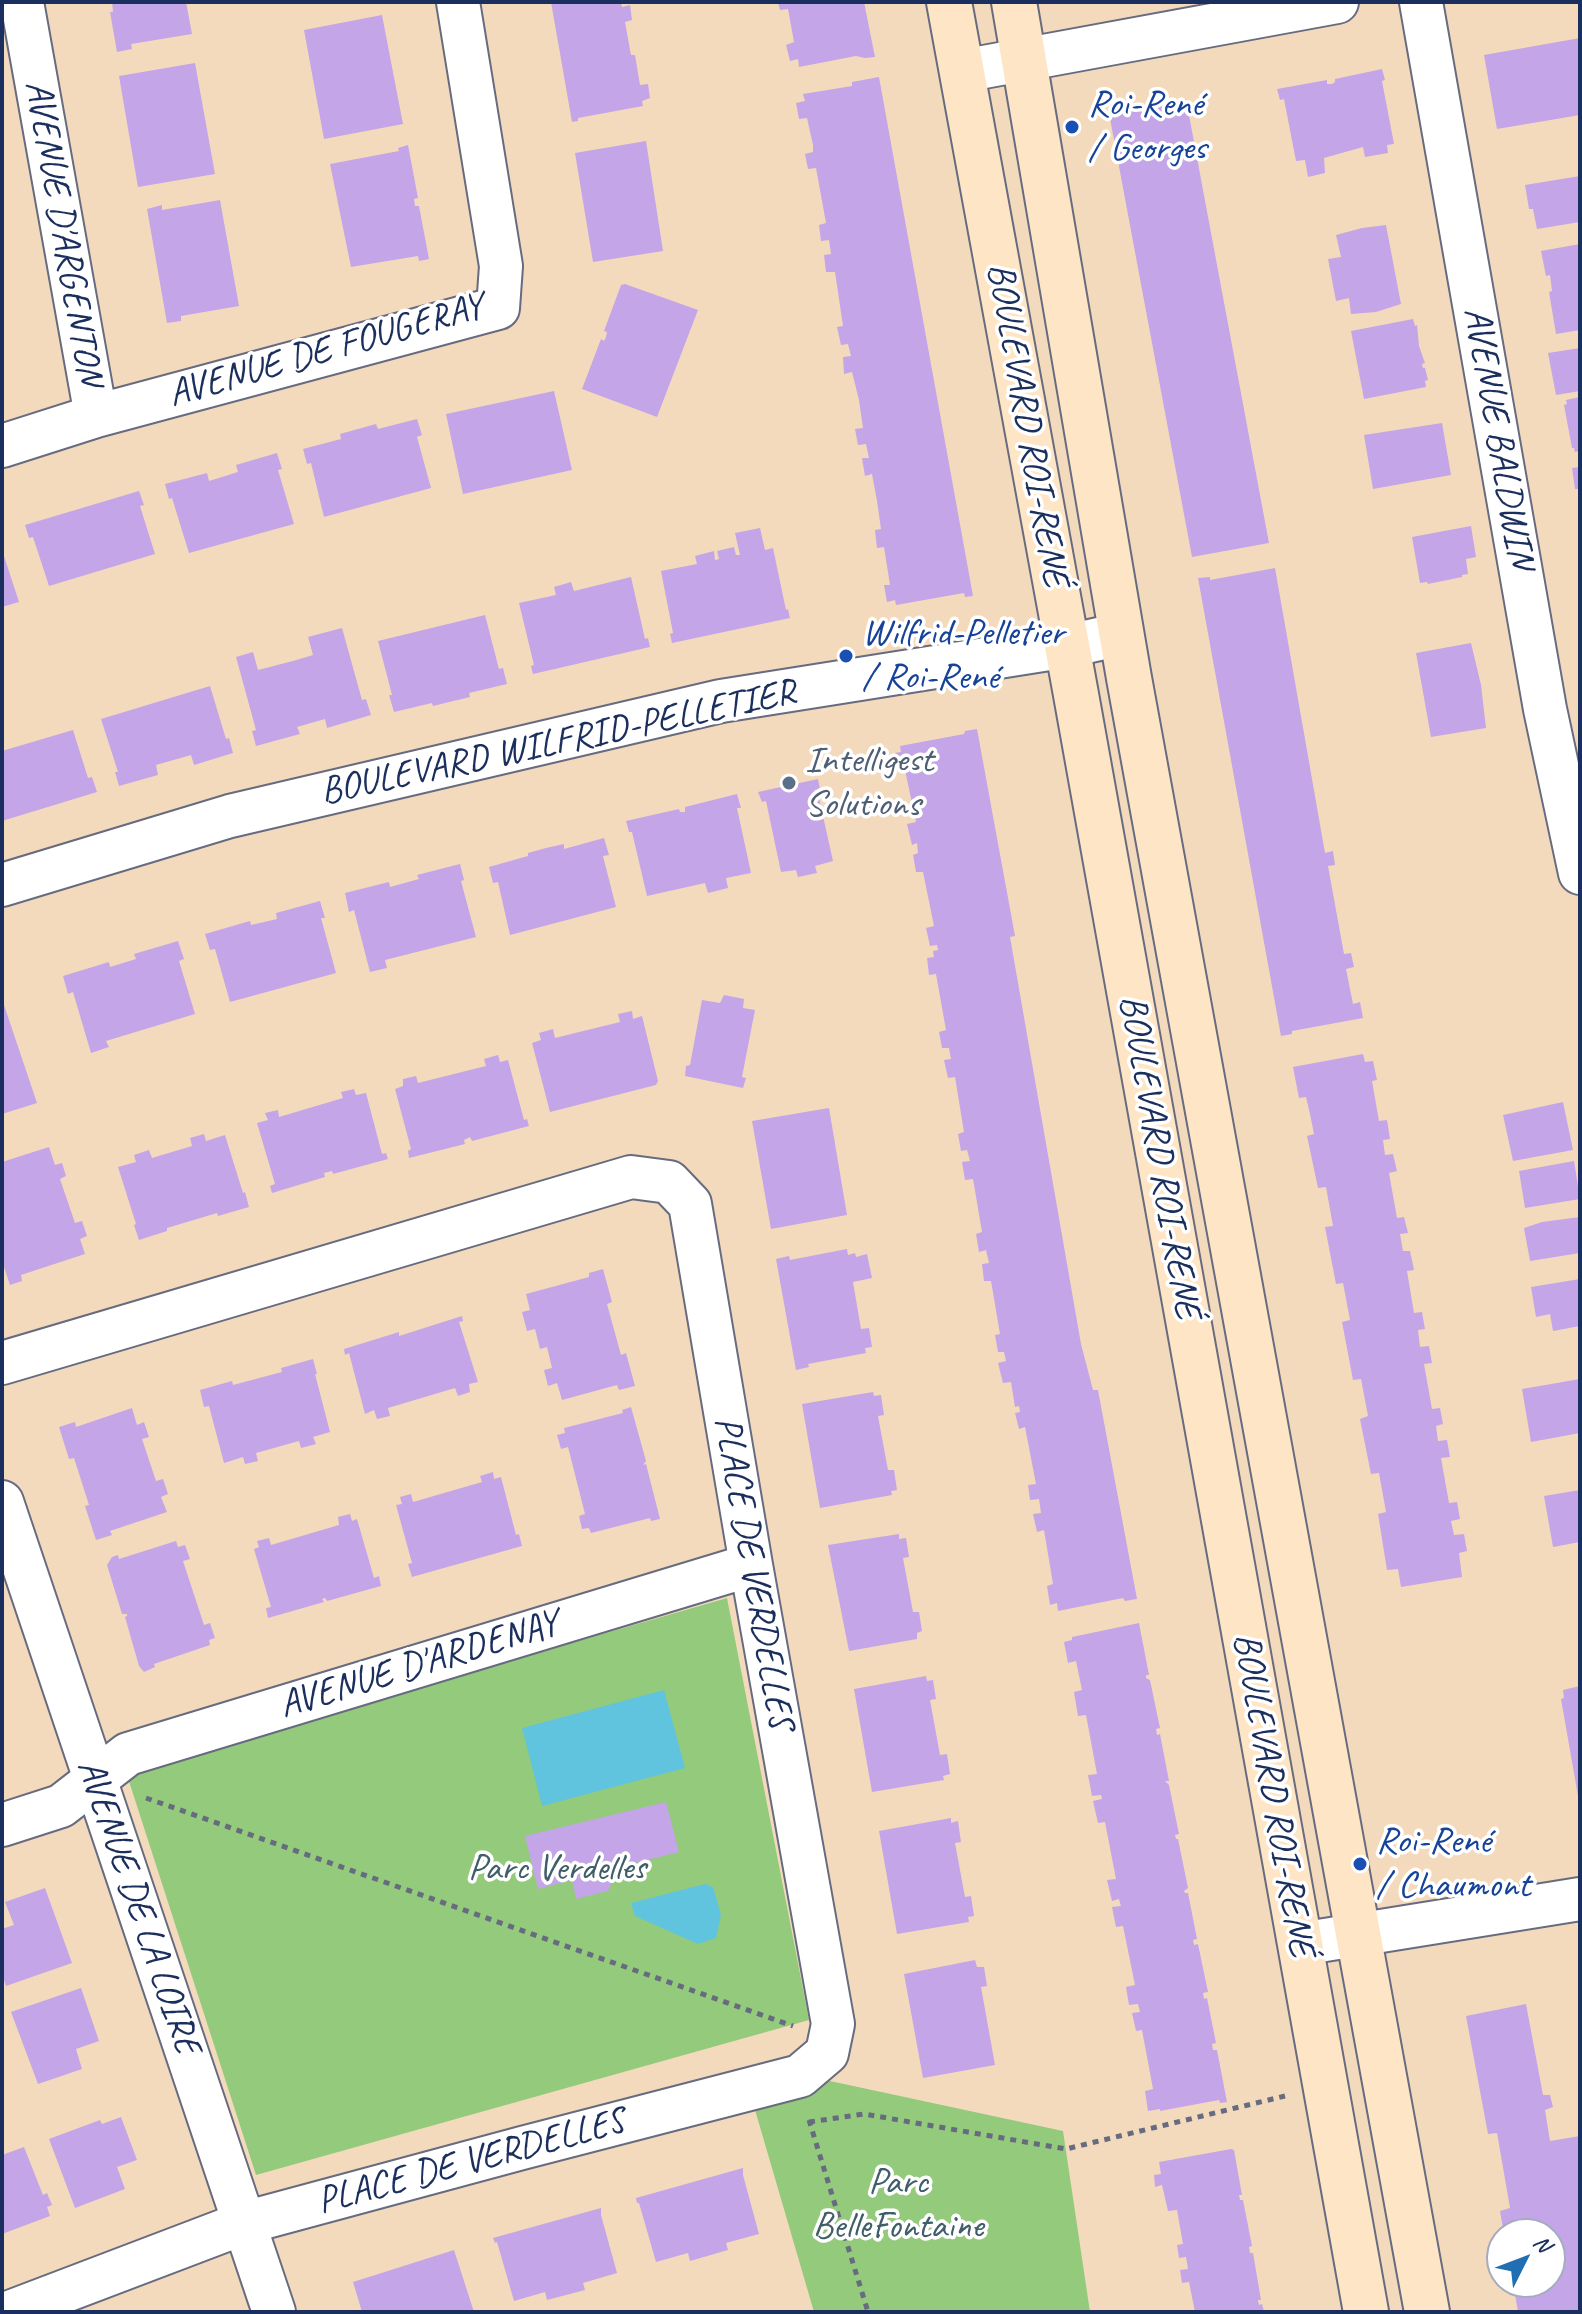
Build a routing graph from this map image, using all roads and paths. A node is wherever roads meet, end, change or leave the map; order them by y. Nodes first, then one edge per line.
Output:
1 (22, 2) edge
2 (458, 2) edge
3 (949, 2) edge
4 (1014, 2) edge
5 (1337, 2) edge
6 (1421, 2) edge
7 (1024, 59) junction
8 (962, 71) junction
9 (96, 416) junction
10 (2, 446) edge
11 (1121, 634) junction
12 (1068, 646) junction
13 (1580, 873) edge
14 (2, 885) edge
15 (2, 1363) edge
16 (2, 1502) edge
17 (751, 1565) junction
18 (96, 1781) junction
19 (2, 1825) edge
20 (1580, 1899) edge
21 (1358, 1935) junction
22 (1300, 1944) junction
23 (830, 2039) junction
24 (800, 2076) junction
25 (1325, 2087) junction
26 (809, 2122) junction
27 (244, 2223) junction
28 (10, 2312) edge
29 (274, 2312) edge
30 (868, 2312) edge
31 (1366, 2312) edge
32 (1427, 2312) edge

1 - 9 street, AVENUE D'ARGENTON
2 - 9 street, AVENUE DE FOUGERAY
3 - 8 street, BOULEVARD ROI-RENÉ
4 - 7 street, BOULEVARD ROI-RENÉ
5 - 7 street
6 - 13 street, AVENUE BALDWIN
7 - 8 street
7 - 11 street, BOULEVARD ROI-RENÉ
8 - 12 street, BOULEVARD ROI-RENÉ
9 - 10 street, AVENUE DE FOUGERAY
11 - 12 street, BOULEVARD WILFRID-PELLETIER
11 - 21 street, BOULEVARD ROI-RENÉ
12 - 14 street, BOULEVARD WILFRID-PELLETIER
12 - 22 street, BOULEVARD ROI-RENÉ
15 - 17 street, PLACE DE VERDELLES
16 - 18 street, AVENUE DE LA LOIRE
17 - 18 street, AVENUE D'ARDENAY
17 - 23 street, PLACE DE VERDELLES
18 - 19 street, AVENUE D'ARDENAY
18 - 23 path
18 - 27 street, AVENUE DE LA LOIRE
20 - 21 street
21 - 22 street
21 - 32 street, BOULEVARD ROI-RENÉ
22 - 25 street, BOULEVARD ROI-RENÉ
23 - 24 street, PLACE DE VERDELLES
24 - 26 path
24 - 27 street, PLACE DE VERDELLES
25 - 26 path
25 - 31 street, BOULEVARD ROI-RENÉ
26 - 30 path
27 - 28 street, PLACE DE VERDELLES
27 - 29 street, AVENUE DE LA LOIRE

